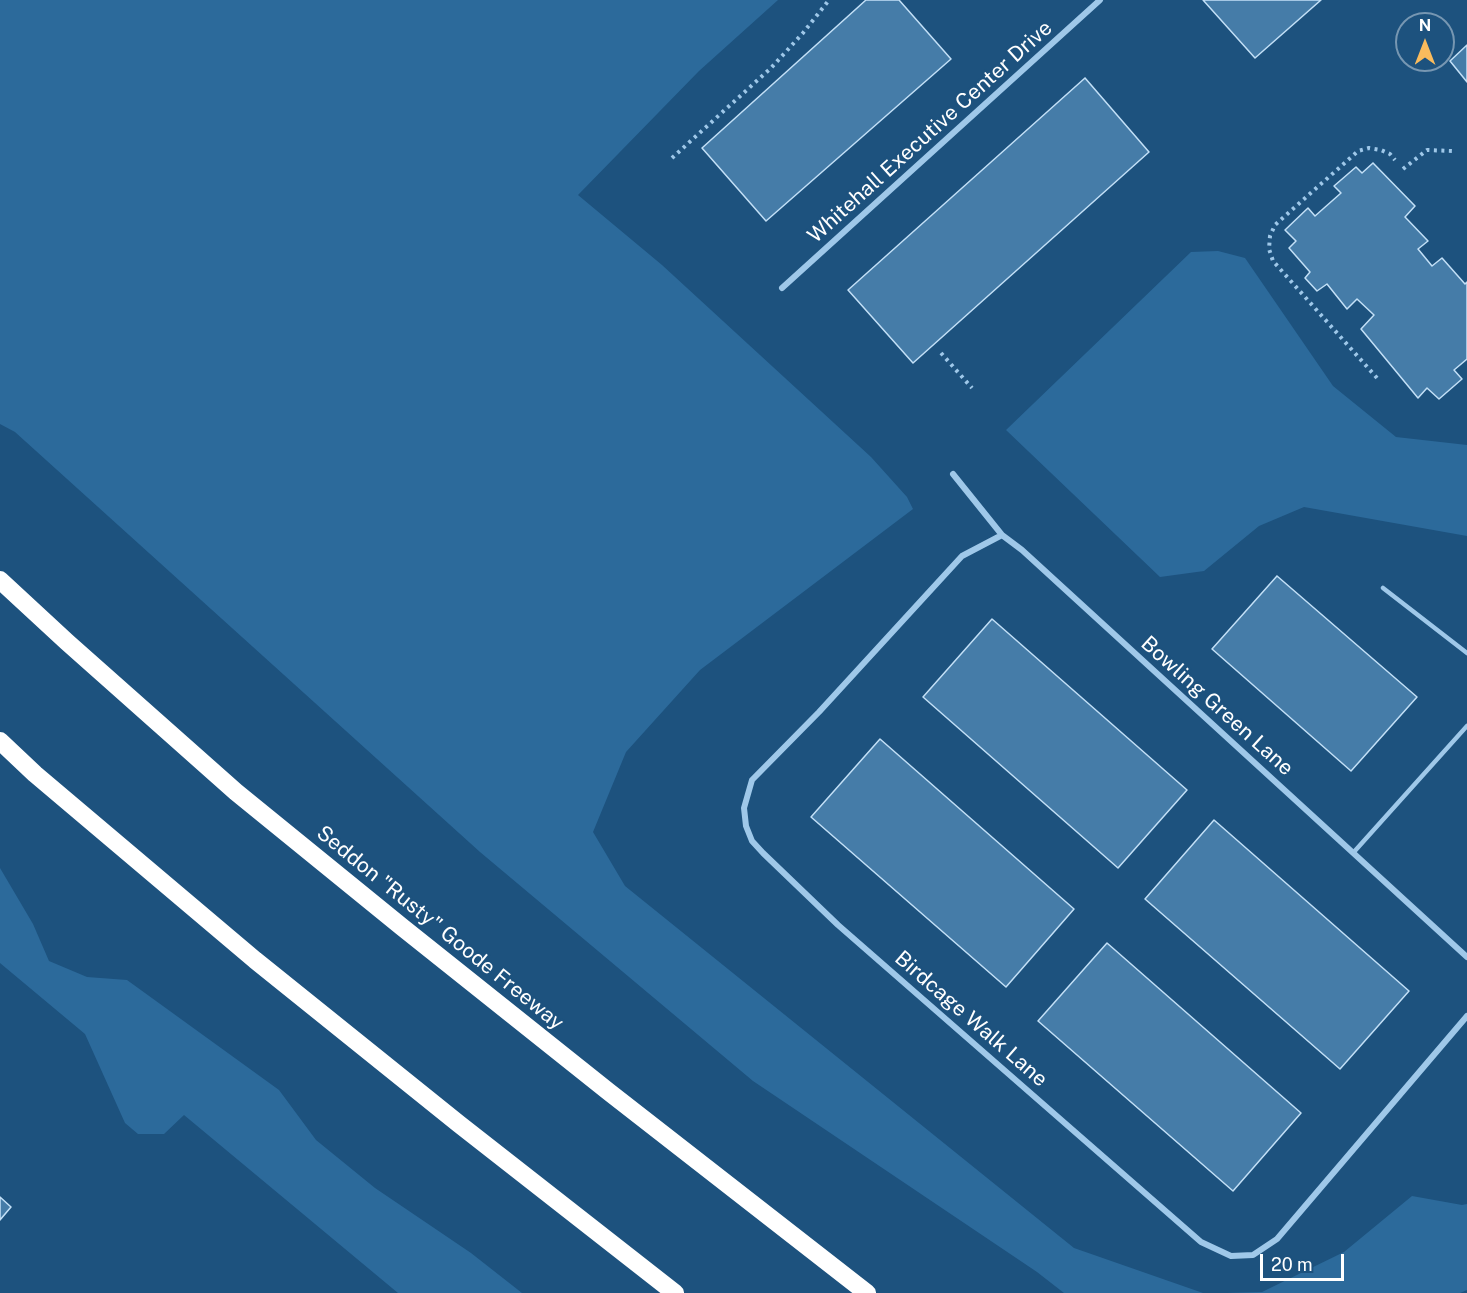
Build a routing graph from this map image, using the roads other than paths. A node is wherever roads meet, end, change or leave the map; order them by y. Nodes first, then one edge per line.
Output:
1 (1101, 0) edge
2 (782, 288) dead end
3 (953, 474) dead end
4 (1002, 535) junction
5 (0, 580) edge
6 (1383, 588) dead end
7 (1467, 653) edge
8 (1467, 726) edge
9 (0, 741) edge
10 (1353, 853) junction
11 (1467, 957) edge
12 (1467, 1016) edge
13 (675, 1293) edge
14 (867, 1293) edge

1 - 2 street, Whitehall Executive Center Drive
3 - 4 street, Bowling Green Lane
4 - 10 street, Bowling Green Lane
4 - 12 street, Birdcage Walk Lane
5 - 14 highway, Seddon "Rusty" Goode Freeway
6 - 7 lane
8 - 10 lane
9 - 13 highway
10 - 11 street, Bowling Green Lane

